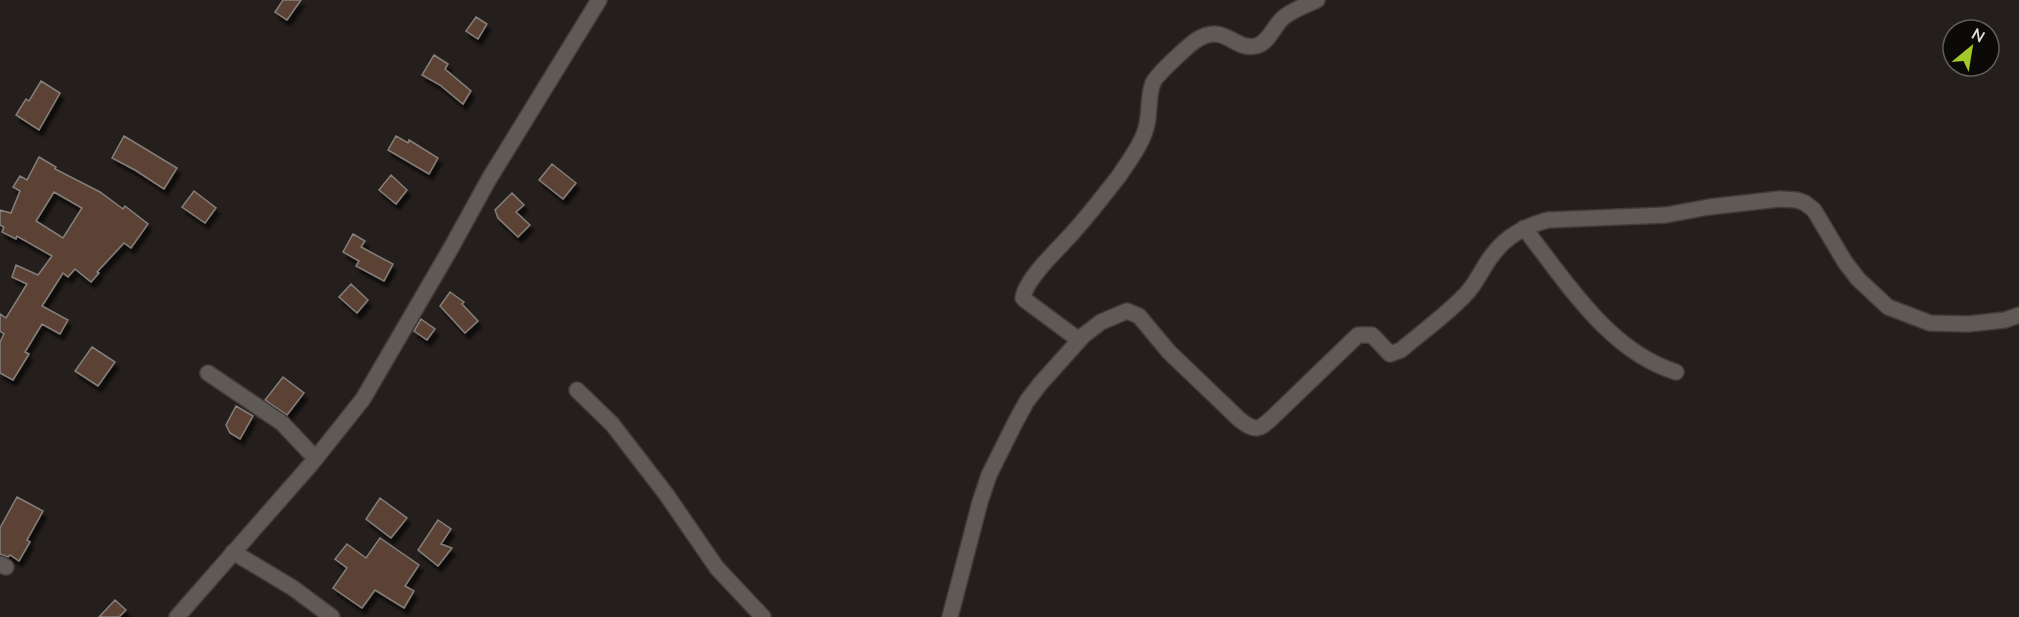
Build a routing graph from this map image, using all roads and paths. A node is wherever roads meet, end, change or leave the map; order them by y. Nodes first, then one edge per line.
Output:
1 (599, 0) edge
2 (1317, 0) edge
3 (1524, 228) junction
4 (2019, 315) edge
5 (1079, 340) junction
6 (1676, 372) dead end
7 (208, 373) dead end
8 (577, 390) dead end
9 (315, 458) junction
10 (233, 552) junction
11 (177, 617) edge
12 (332, 617) edge
13 (763, 617) edge
14 (950, 617) edge

1 - 9 street
2 - 5 street
3 - 4 street
3 - 5 street
3 - 6 street
5 - 14 street
7 - 9 street
8 - 13 street
9 - 10 street
10 - 11 street
10 - 12 street

